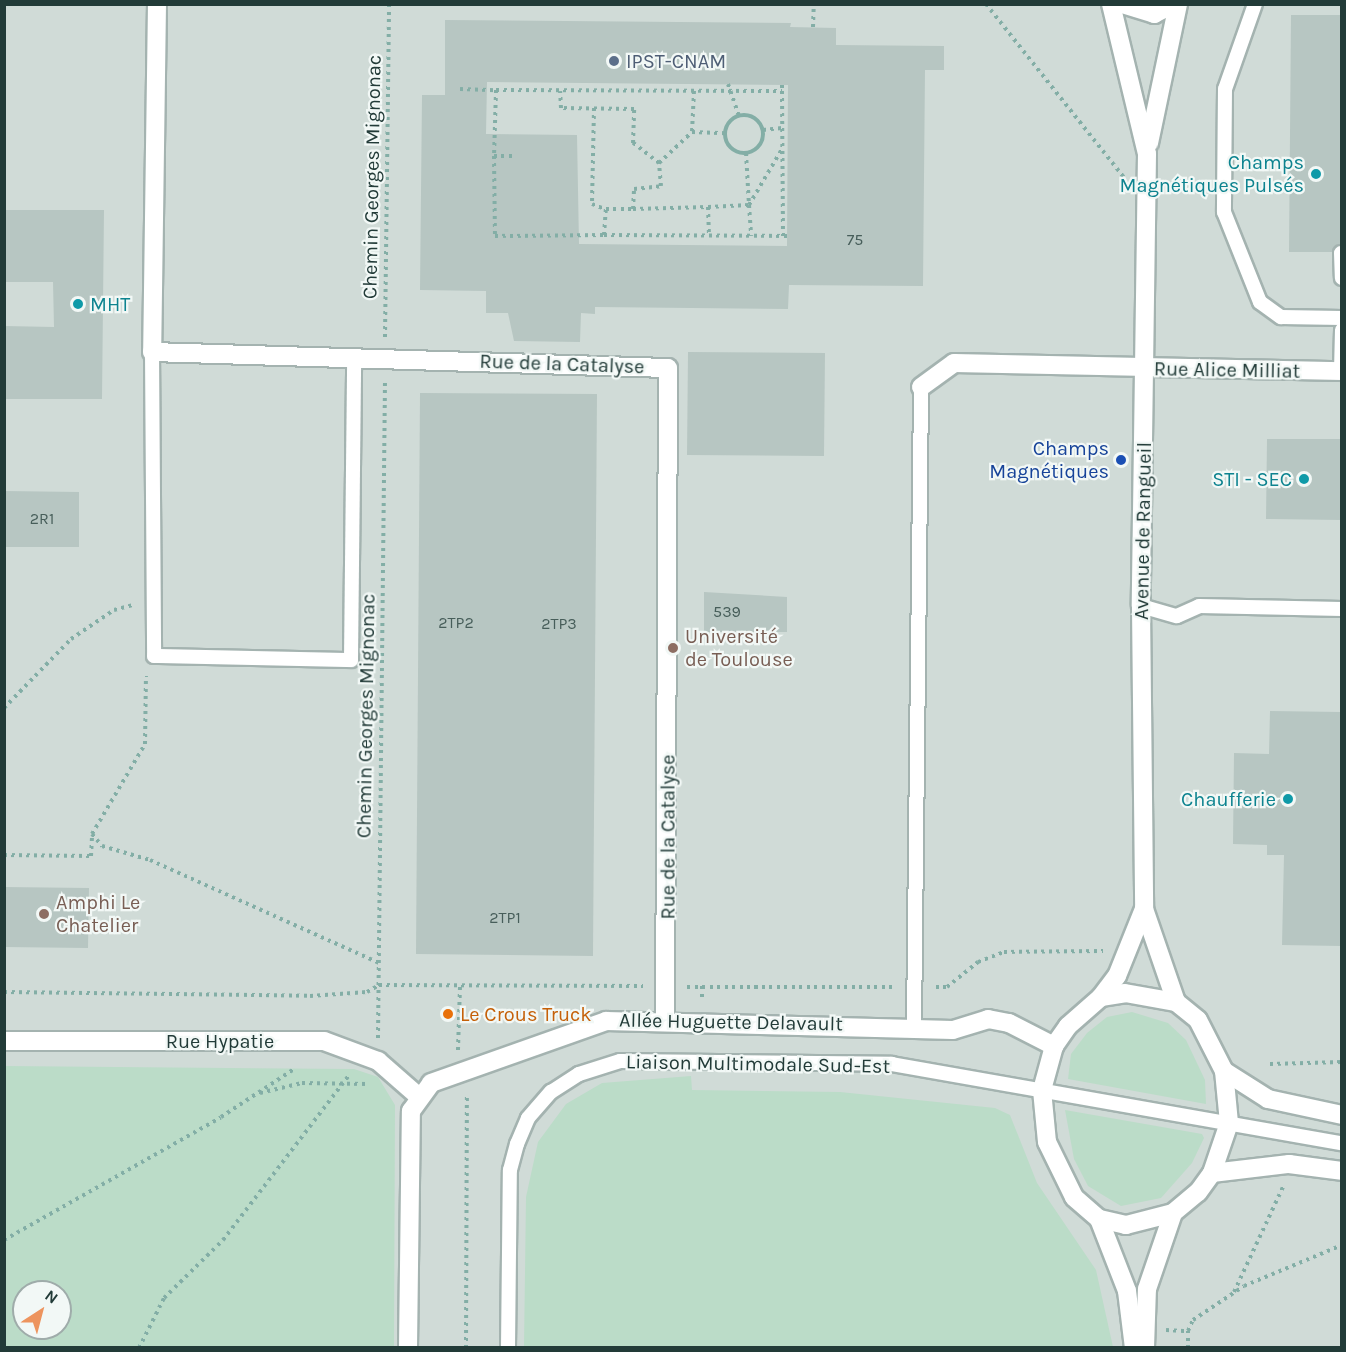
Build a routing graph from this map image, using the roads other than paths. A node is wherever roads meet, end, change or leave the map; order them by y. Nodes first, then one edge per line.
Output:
1 (157, 4) edge
2 (1111, 4) edge
3 (1122, 4) edge
4 (1176, 4) edge
5 (1255, 4) edge
6 (1147, 154) junction
7 (1341, 253) edge
8 (1341, 278) edge
9 (1341, 318) edge
10 (1341, 330) edge
11 (152, 352) junction
12 (354, 357) junction
13 (1145, 369) junction
14 (1341, 371) edge
15 (921, 387) joint
16 (1141, 606) junction
17 (1341, 609) edge
18 (1144, 909) junction
19 (1101, 997) junction
20 (1176, 1002) junction
21 (665, 1018) junction
22 (914, 1026) junction
23 (4, 1041) edge
24 (1054, 1046) junction
25 (1224, 1071) junction
26 (1042, 1090) junction
27 (418, 1096) junction
28 (1341, 1115) edge
29 (1228, 1123) junction
30 (1341, 1143) edge
31 (1341, 1171) edge
32 (1212, 1173) junction
33 (1173, 1213) junction
34 (1099, 1219) junction
35 (408, 1347) edge
36 (508, 1347) edge
37 (1134, 1347) edge
38 (1145, 1347) edge

1 - 11 street
2 - 6 street, Avenue de Rangueil
3 - 4 street, Avenue de Rangueil
4 - 6 street, Avenue de Rangueil
5 - 9 lane
6 - 13 street, Avenue de Rangueil
7 - 8 lane
10 - 14 lane
11 - 12 street, Rue de la Catalyse
11 - 12 lane
12 - 21 street, Rue de la Catalyse
13 - 14 street, Rue Alice Milliat
13 - 15 street, Rue Alice Milliat
13 - 16 street, Avenue de Rangueil
15 - 22 lane
16 - 17 lane
16 - 18 street, Avenue de Rangueil
18 - 19 street, Avenue de Rangueil
18 - 20 street, Avenue de Rangueil
19 - 20 street
19 - 24 street, Avenue de Rangueil
20 - 25 street
21 - 22 street, Allée Huguette Delavault
21 - 27 street, Allée Huguette Delavault
22 - 24 street, Allée Huguette Delavault
23 - 27 street, Rue Hypatie
24 - 26 street
25 - 28 street
25 - 29 street
26 - 29 lane, Liaison Multimodale Sud-Est
26 - 34 street
26 - 36 lane, Liaison Multimodale Sud-Est
27 - 35 street
29 - 30 lane, Liaison Multimodale Sud-Est
29 - 32 street
31 - 32 street
32 - 33 street
33 - 34 street
33 - 38 street
34 - 37 street

